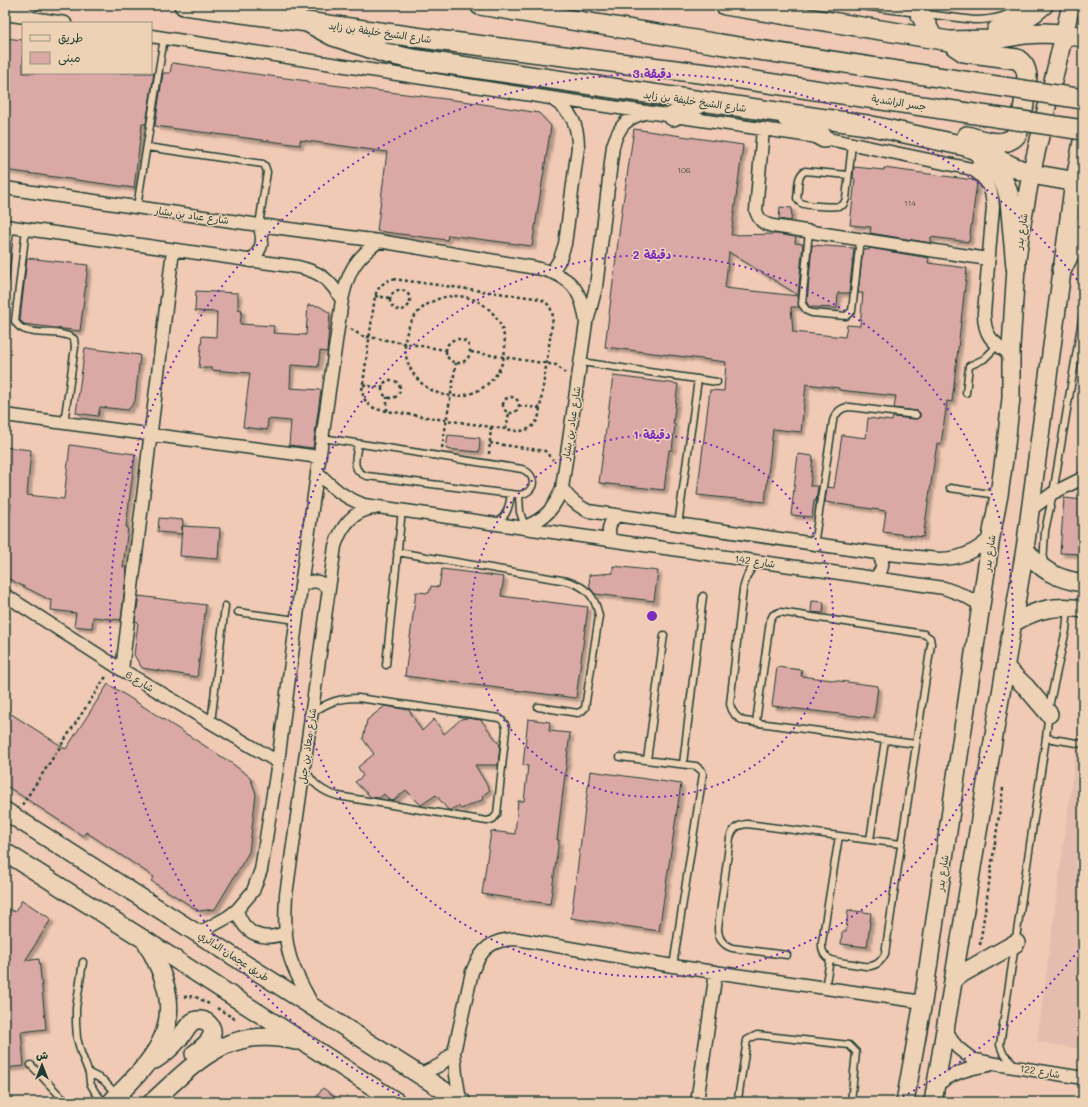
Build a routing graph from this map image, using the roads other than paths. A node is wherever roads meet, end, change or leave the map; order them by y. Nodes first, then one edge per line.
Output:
1 (33, 5) edge
2 (184, 5) edge
3 (480, 5) edge
4 (725, 5) edge
5 (854, 5) edge
6 (1022, 5) edge
7 (1043, 5) edge
8 (1071, 5) edge
9 (5, 13) edge
10 (920, 13) junction
11 (59, 22) edge
12 (308, 22) junction
13 (1064, 34) junction
14 (152, 36) edge
15 (1083, 37) edge
16 (164, 38) junction
17 (945, 40) junction
18 (715, 75) joint
19 (551, 98) junction
20 (1083, 99) edge
21 (703, 102) junction
22 (647, 112) junction
23 (777, 112) junction
24 (673, 116) junction
25 (867, 126) junction
26 (763, 129) junction
27 (891, 130) junction
28 (1083, 130) edge
29 (1083, 136) edge
30 (824, 138) junction
31 (852, 144) junction
32 (147, 147) junction
33 (1031, 174) junction
34 (848, 175) junction
35 (1078, 183) edge
36 (5, 188) edge
37 (137, 208) junction
38 (259, 225) junction
39 (1083, 225) edge
40 (8, 227) edge
41 (26, 230) junction
42 (809, 232) junction
43 (860, 239) junction
44 (379, 241) junction
45 (173, 250) junction
46 (988, 259) junction
47 (250, 260) junction
48 (1016, 267) junction
49 (1062, 269) junction
50 (552, 272) junction
51 (5, 280) edge
52 (342, 300) junction
53 (1083, 314) edge
54 (586, 323) junction
55 (996, 344) junction
56 (1011, 355) junction
57 (581, 362) junction
58 (698, 379) junction
59 (718, 382) dead end
60 (966, 393) dead end
61 (5, 415) edge
62 (916, 415) dead end
63 (64, 423) junction
64 (151, 435) junction
65 (322, 438) junction
66 (358, 444) junction
67 (319, 457) junction
68 (317, 472) junction
69 (1083, 478) edge
70 (562, 488) junction
71 (950, 488) dead end
72 (1053, 493) junction
73 (511, 494) junction
74 (519, 495) junction
75 (999, 495) junction
76 (382, 508) junction
77 (402, 510) junction
78 (1030, 510) junction
79 (616, 516) junction
80 (496, 523) junction
81 (678, 525) junction
82 (525, 527) junction
83 (990, 537) junction
84 (611, 540) junction
85 (814, 545) junction
86 (1025, 549) junction
87 (397, 552) junction
88 (877, 553) junction
89 (756, 561) junction
90 (1043, 569) junction
91 (875, 578) junction
92 (1083, 583) edge
93 (301, 586) junction
94 (328, 589) junction
95 (5, 595) edge
96 (702, 596) dead end
97 (981, 605) junction
98 (225, 606) dead end
99 (1076, 608) edge
100 (238, 612) dead end
101 (296, 620) junction
102 (1013, 623) junction
103 (664, 635) dead end
104 (386, 665) dead end
105 (118, 667) junction
106 (1006, 668) junction
107 (538, 707) dead end
108 (312, 714) junction
109 (1049, 714) junction
110 (756, 722) junction
111 (211, 723) junction
112 (1046, 738) junction
113 (885, 740) junction
114 (916, 744) junction
115 (1083, 744) edge
116 (620, 757) dead end
117 (647, 760) junction
118 (278, 762) junction
119 (683, 764) junction
120 (304, 767) junction
121 (9, 814) edge
122 (839, 836) junction
123 (870, 840) junction
124 (901, 844) junction
125 (5, 852) edge
126 (238, 910) junction
127 (286, 932) junction
128 (199, 934) junction
129 (145, 940) junction
130 (1016, 943) junction
131 (787, 955) dead end
132 (830, 960) junction
133 (83, 962) dead end
134 (672, 966) junction
135 (716, 972) junction
136 (954, 978) junction
137 (825, 988) junction
138 (923, 1002) junction
139 (314, 1007) junction
140 (945, 1026) junction
141 (310, 1046) junction
142 (454, 1052) junction
143 (996, 1064) junction
144 (31, 1066) dead end
145 (145, 1067) junction
146 (1018, 1068) junction
147 (89, 1073) junction
148 (419, 1075) junction
149 (1083, 1078) edge
150 (165, 1090) junction
151 (934, 1094) edge
152 (62, 1100) edge
153 (111, 1100) edge
154 (461, 1101) edge
155 (71, 1102) edge
156 (152, 1102) edge
157 (396, 1102) edge
158 (697, 1102) edge
159 (738, 1102) edge
160 (850, 1102) edge
161 (905, 1102) edge

1 - 9 street
2 - 12 main road, شارع الشيخ خليفة بن زايد
3 - 20 main road, bridge
4 - 17 main road
5 - 10 lane
6 - 10 lane
7 - 17 main road
8 - 13 main road, شارع بدر
9 - 11 street
10 - 17 main road
12 - 18 main road, شارع الشيخ خليفة بن زايد
12 - 21 main road, شارع الشيخ خليفة بن زايد
13 - 15 main road
13 - 17 main road
13 - 33 main road, شارع بدر
14 - 16 street
16 - 19 street
16 - 32 lane
17 - 25 main road
18 - 28 main road, جسر الراشدية, bridge
19 - 22 street
19 - 50 street
21 - 23 main road, شارع الشيخ خليفة بن زايد
21 - 24 main road
22 - 24 street
22 - 54 street
23 - 25 main road, شارع الشيخ خليفة بن زايد
23 - 30 main road
24 - 26 street
25 - 27 main road, شارع الشيخ خليفة بن زايد
26 - 30 street
26 - 42 street
27 - 33 main road, شارع الشيخ خليفة بن زايد
27 - 48 main road
29 - 35 main road
30 - 31 street
31 - 34 lane
31 - 46 street
32 - 37 lane
32 - 38 lane
33 - 35 main road, شارع الشيخ خليفة بن زايد
33 - 48 main road, شارع بدر
34 - 34 lane
35 - 49 main road
36 - 37 street, شارع عباد بن بشار
37 - 38 street, شارع عباد بن بشار
38 - 44 street, شارع عباد بن بشار
38 - 47 street
39 - 49 main road
40 - 41 street
40 - 51 lane
41 - 45 street
41 - 63 lane
42 - 43 street
42 - 43 lane
43 - 46 street
44 - 50 street, شارع عباد بن بشار
44 - 52 street
45 - 47 street
45 - 64 street
46 - 55 street
47 - 52 street
48 - 56 main road, شارع بدر
49 - 78 main road
50 - 54 street, شارع عباد بن بشار
52 - 65 street
53 - 72 lane
54 - 57 street, شارع عباد بن بشار
55 - 56 street
55 - 60 lane
56 - 75 main road, شارع بدر
57 - 58 lane
57 - 70 street, شارع عباد بن بشار
58 - 59 lane
58 - 81 lane
61 - 63 street
62 - 85 lane
63 - 64 street
64 - 67 street
64 - 105 street
65 - 66 lane
65 - 67 street
66 - 73 lane
66 - 74 lane
67 - 68 street
68 - 76 street
68 - 93 street
69 - 72 street
70 - 79 street
70 - 82 street, شارع عباد بن بشار
71 - 75 lane
72 - 78 street
72 - 90 lane
73 - 74 lane
73 - 80 lane
74 - 82 lane
75 - 83 main road, شارع بدر
76 - 77 street
76 - 94 street, شارع معاذ بن جبل
77 - 80 street
77 - 87 lane
78 - 86 main road
79 - 81 street
79 - 84 street
80 - 82 street
81 - 85 street
82 - 84 street, شارع 142
83 - 88 street
83 - 97 main road, شارع بدر
84 - 89 street, شارع 142
85 - 88 street
86 - 90 main road
86 - 102 main road
87 - 104 lane
87 - 107 lane
88 - 91 street
89 - 91 street, شارع 142
89 - 110 lane
90 - 92 main road
91 - 97 street, شارع 142
93 - 94 street
93 - 101 street
94 - 108 street, شارع معاذ بن جبل
95 - 105 street, شارع 6
96 - 119 lane
97 - 138 main road, شارع بدر
98 - 111 lane
99 - 102 main road
99 - 109 lane
100 - 101 lane
101 - 118 street
102 - 106 main road
103 - 117 lane
105 - 111 street, شارع 6
106 - 109 main road
106 - 136 main road
108 - 120 street, شارع معاذ بن جبل
108 - 120 lane
109 - 112 lane
110 - 113 lane
110 - 114 lane
111 - 118 street, شارع 6
112 - 115 lane
112 - 130 lane
113 - 114 lane
113 - 123 lane
114 - 124 lane
116 - 117 lane
117 - 119 lane
118 - 126 street
119 - 134 lane
120 - 127 street, شارع معاذ بن جبل
121 - 128 main road, طريق عجمان الدائري
122 - 123 lane
122 - 131 lane
122 - 132 lane
123 - 124 lane
124 - 132 lane
125 - 129 main road
126 - 127 street
126 - 128 street
127 - 139 street, شارع معاذ بن جبل
128 - 139 main road, طريق عجمان الدائري
129 - 141 main road
129 - 145 main road
130 - 136 main road
130 - 146 lane
132 - 137 lane
133 - 147 lane
134 - 135 street
134 - 142 street
135 - 137 street
135 - 158 street
136 - 140 main road
137 - 138 street
138 - 161 main road, شارع بدر
139 - 148 main road, طريق عجمان الدائري
140 - 143 street, شارع 122
140 - 151 main road
141 - 150 main road
141 - 157 main road
142 - 148 street
142 - 154 street
143 - 146 street, شارع 122
143 - 151 street, شارع 122
144 - 152 lane
145 - 150 main road
145 - 153 main road
146 - 149 street, شارع 122
147 - 153 lane
147 - 153 lane
148 - 154 main road, طريق عجمان الدائري
150 - 156 main road
152 - 155 lane
159 - 160 lane

